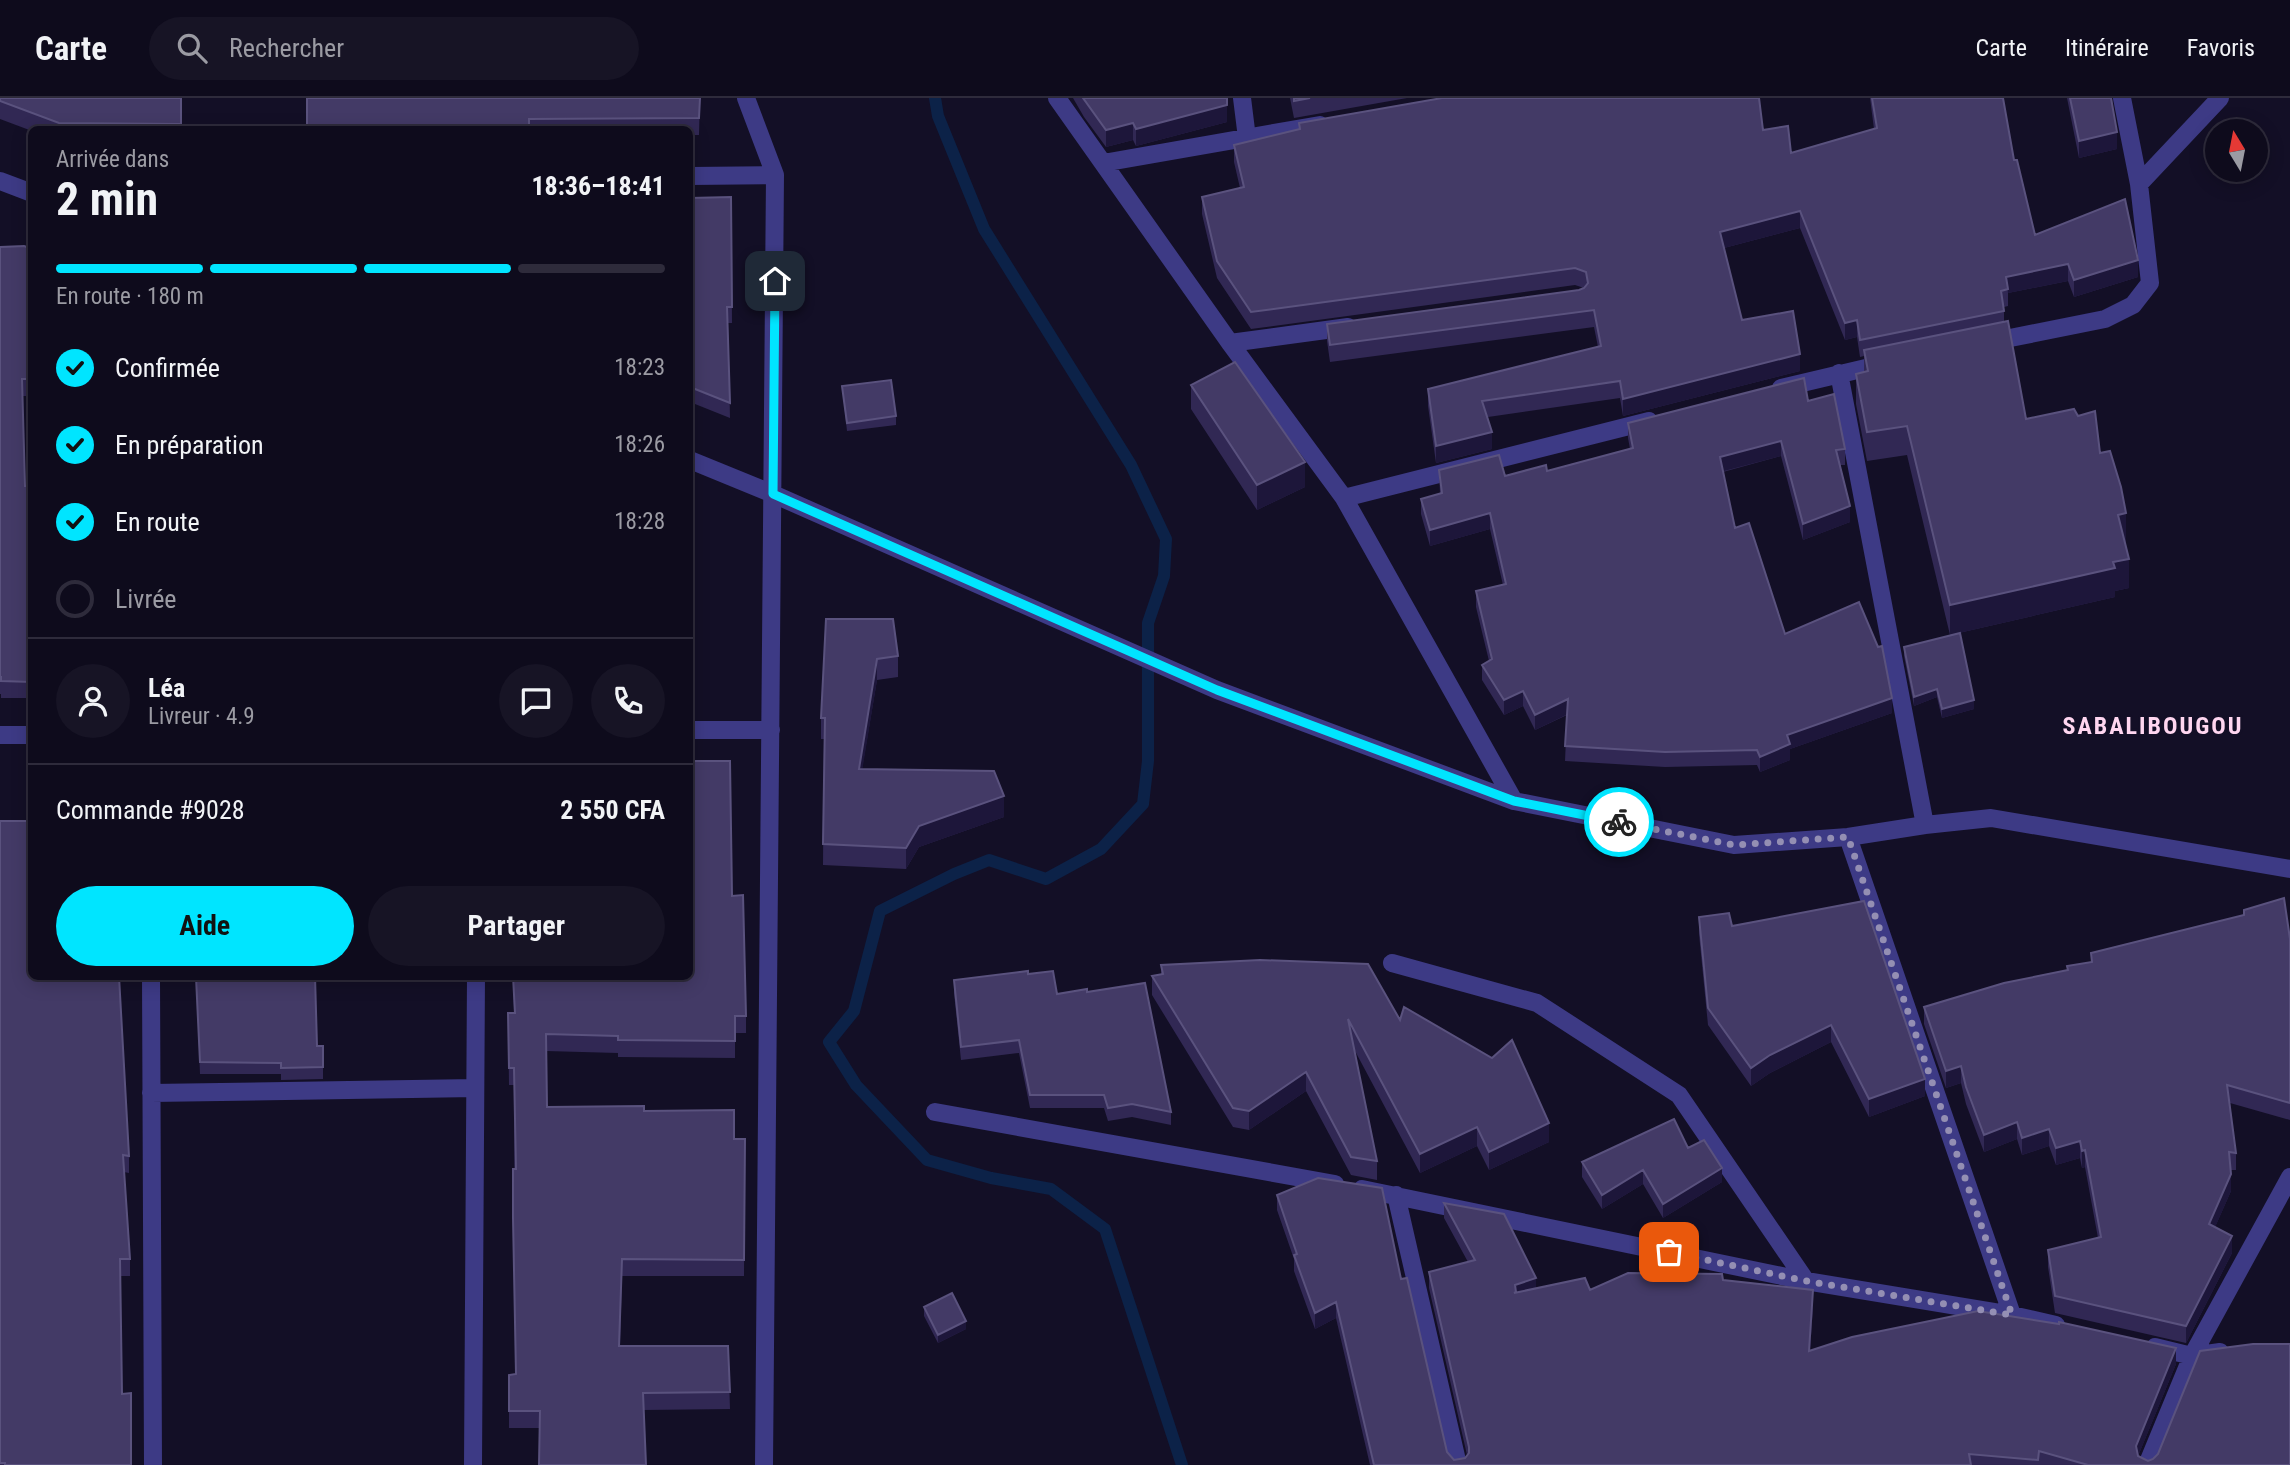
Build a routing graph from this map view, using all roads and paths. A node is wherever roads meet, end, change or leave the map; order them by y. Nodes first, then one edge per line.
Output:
1 (746, 98) edge
2 (1057, 98) edge
3 (1242, 98) edge
4 (2122, 98) edge
5 (2220, 98) edge
6 (1340, 122) edge
7 (1247, 138) junction
8 (1103, 163) junction
9 (775, 175) junction
10 (693, 176) edge
11 (0, 181) edge
12 (2139, 184) junction
13 (28, 192) edge
14 (1363, 325) edge
15 (1230, 343) junction
16 (1972, 346) edge
17 (1905, 359) edge
18 (1839, 373) junction
19 (1759, 393) edge
20 (1665, 417) edge
21 (693, 461) edge
22 (773, 494) junction
23 (1343, 498) junction
24 (693, 730) edge
25 (771, 730) junction
26 (0, 735) edge
27 (28, 735) edge
28 (1514, 801) junction
29 (1925, 825) junction
30 (1848, 837) junction
31 (2290, 869) edge
32 (1392, 963) dead end
33 (150, 980) edge
34 (476, 980) edge
35 (475, 1088) junction
36 (151, 1093) junction
37 (935, 1112) dead end
38 (2290, 1177) edge
39 (1396, 1195) junction
40 (1806, 1281) junction
41 (2012, 1315) junction
42 (2076, 1329) edge
43 (2141, 1344) edge
44 (2241, 1350) edge
45 (2192, 1356) junction
46 (153, 1465) edge
47 (473, 1465) edge
48 (764, 1465) edge
49 (1458, 1465) edge
50 (2147, 1465) edge

1 - 9 street
2 - 8 street
3 - 7 street
4 - 12 street
5 - 12 street
6 - 7 street
7 - 8 street
8 - 15 street
9 - 10 street
9 - 22 street
11 - 13 street
12 - 16 street
14 - 15 street
15 - 23 street
17 - 18 street
18 - 19 street
18 - 29 street
20 - 23 street
21 - 22 street
22 - 25 street
22 - 28 street
23 - 28 street
24 - 25 street
25 - 48 street
26 - 27 street
28 - 30 street
29 - 30 street
29 - 31 street
30 - 41 street
32 - 40 street
33 - 36 street
34 - 35 street
35 - 36 street
35 - 47 street
36 - 46 street
37 - 39 street
38 - 45 street
39 - 40 street
39 - 49 street
40 - 41 street
41 - 42 street
43 - 45 street
44 - 45 street
45 - 50 street

